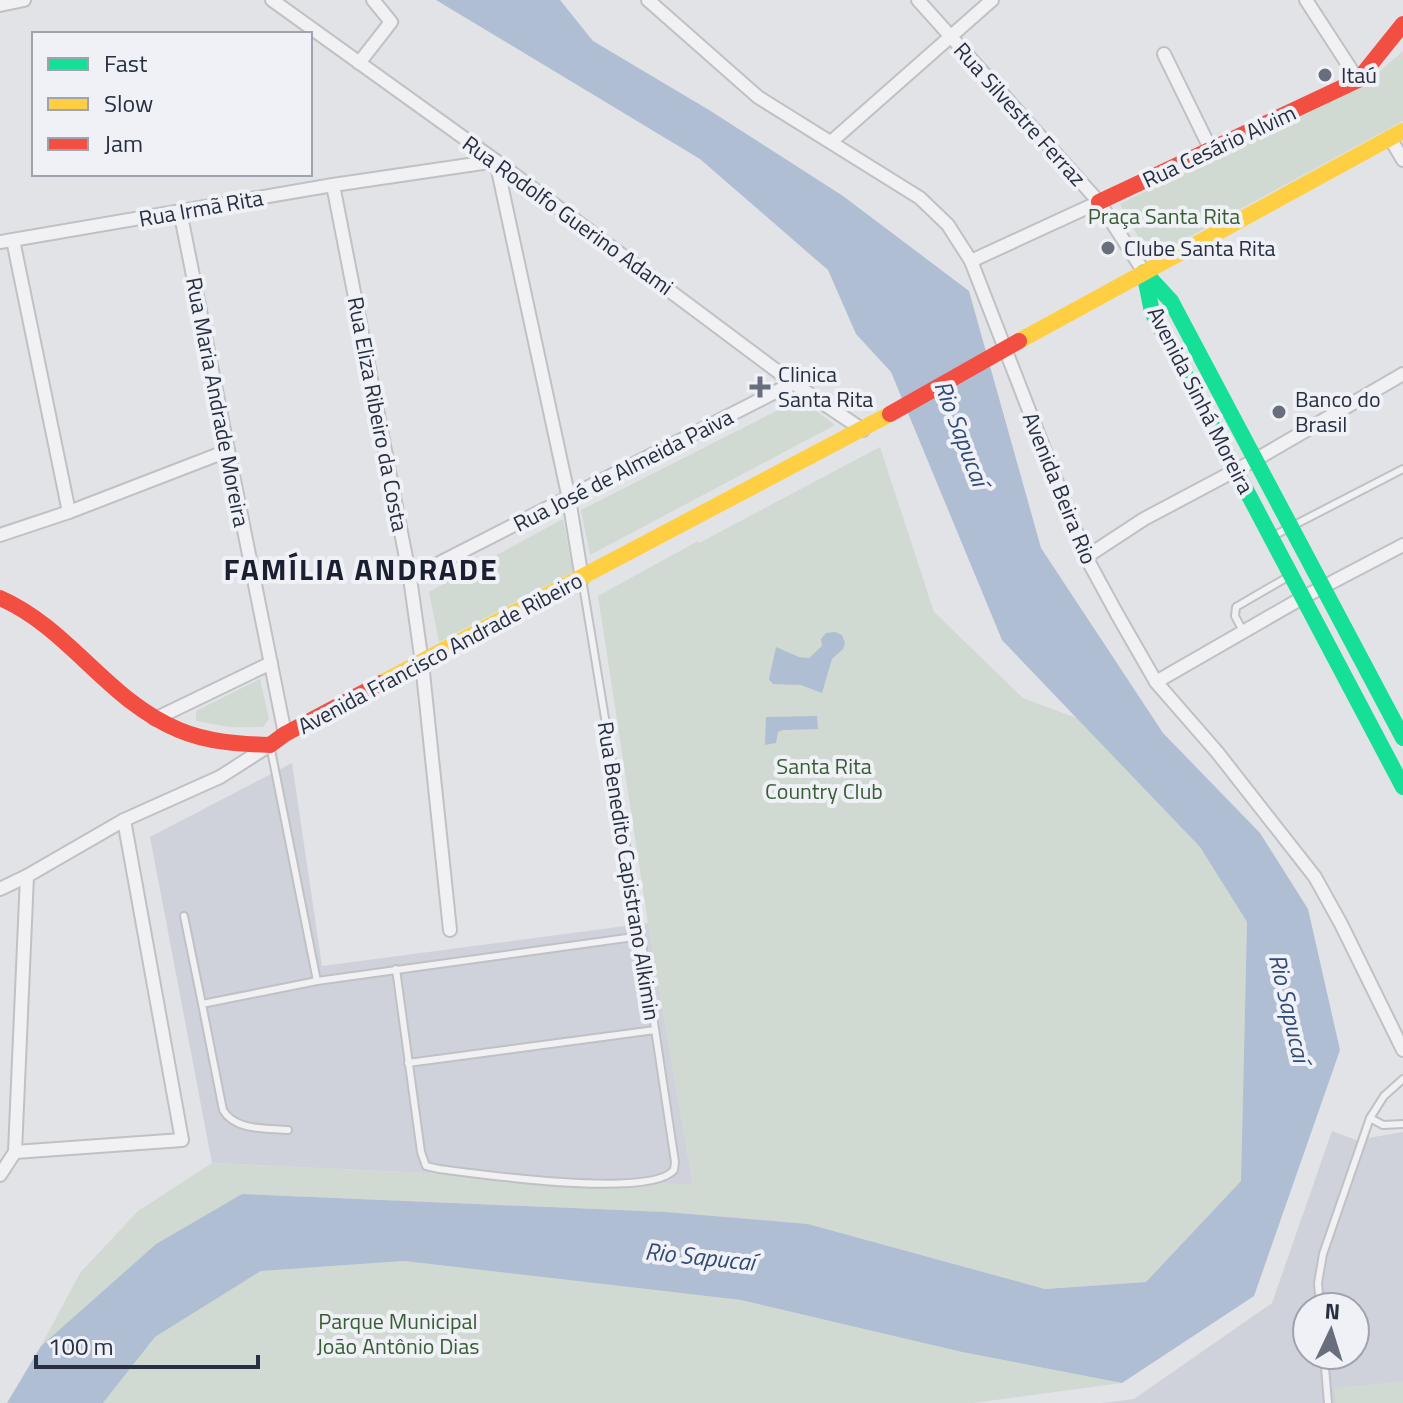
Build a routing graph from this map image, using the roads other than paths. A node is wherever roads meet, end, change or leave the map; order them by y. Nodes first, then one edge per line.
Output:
1 (24, 0) edge
2 (272, 0) edge
3 (373, 0) edge
4 (648, 0) edge
5 (918, 0) edge
6 (992, 0) edge
7 (1306, 0) edge
8 (0, 5) edge
9 (1403, 24) edge
10 (950, 36) junction
11 (1164, 54) dead end
12 (359, 63) junction
13 (1358, 80) junction
14 (1396, 134) edge
15 (831, 142) junction
16 (1211, 150) junction
17 (1403, 160) edge
18 (496, 161) junction
19 (333, 185) junction
20 (1099, 202) junction
21 (180, 211) junction
22 (7, 241) edge
23 (971, 261) junction
24 (1144, 272) junction
25 (1403, 374) edge
26 (793, 383) junction
27 (863, 430) junction
28 (227, 451) junction
29 (1255, 460) junction
30 (1403, 469) edge
31 (1236, 470) junction
32 (569, 499) junction
33 (69, 512) junction
34 (1291, 527) junction
35 (0, 535) edge
36 (1270, 538) junction
37 (1403, 545) edge
38 (1086, 557) junction
39 (1291, 575) junction
40 (410, 578) junction
41 (582, 579) junction
42 (1323, 587) junction
43 (0, 598) edge
44 (1302, 598) junction
45 (1244, 633) junction
46 (271, 663) junction
47 (422, 663) junction
48 (1156, 682) junction
49 (1378, 693) junction
50 (1359, 704) junction
51 (155, 719) junction
52 (285, 734) junction
53 (1403, 738) edge
54 (270, 745) junction
55 (1403, 787) edge
56 (124, 820) junction
57 (27, 876) junction
58 (0, 889) edge
59 (184, 916) dead end
60 (450, 930) dead end
61 (641, 936) junction
62 (396, 969) junction
63 (317, 981) junction
64 (202, 1004) junction
65 (655, 1030) junction
66 (1403, 1050) edge
67 (408, 1063) junction
68 (1403, 1079) edge
69 (1370, 1118) junction
70 (1403, 1124) edge
71 (288, 1130) dead end
72 (15, 1152) junction
73 (0, 1175) edge
74 (1319, 1291) edge
75 (1325, 1371) edge
76 (1328, 1403) edge

1 - 8 street
2 - 12 street, Rua Rodolfo Guerino Adami
3 - 12 street
4 - 15 street, Avenida Beira Rio
5 - 10 street, Rua Silvestre Ferraz
6 - 10 street
7 - 13 street
9 - 13 main road, Rua Cesário Alvim
10 - 15 street
10 - 20 street, Rua Silvestre Ferraz
11 - 16 street
12 - 18 street, Rua Rodolfo Guerino Adami
13 - 16 main road, Rua Cesário Alvim
14 - 17 street
14 - 24 main road, Avenida Francisco Andrade Ribeiro
15 - 23 street, Avenida Beira Rio
16 - 20 main road, Rua Cesário Alvim
18 - 19 street, Rua Irmã Rita
18 - 26 street, Rua Rodolfo Guerino Adami
18 - 32 street
19 - 21 street, Rua Irmã Rita
19 - 40 street, Rua Eliza Ribeiro da Costa
20 - 23 street, Rua Cesário Alvim
20 - 24 street, Rua Silvestre Ferraz
21 - 22 street, Rua Irmã Rita
21 - 28 street, Rua Maria Andrade Moreira
22 - 33 street
23 - 38 street, Avenida Beira Rio
24 - 27 main road, Avenida Francisco Andrade Ribeiro, bridge
24 - 29 main road, Avenida Sinhá Moreira
24 - 31 main road, Avenida Sinhá Moreira
25 - 29 street
26 - 27 street, Rua Rodolfo Guerino Adami
26 - 32 street, Rua José de Almeida Paiva
27 - 41 main road, Avenida Francisco Andrade Ribeiro
28 - 33 street
28 - 46 street, Rua Maria Andrade Moreira
29 - 31 street
29 - 34 main road, Avenida Sinhá Moreira
30 - 34 lane
31 - 36 main road, Avenida Sinhá Moreira
31 - 38 street
32 - 40 street, Rua José de Almeida Paiva
32 - 41 street
33 - 35 street
34 - 36 lane
34 - 42 main road, Avenida Sinhá Moreira
36 - 39 main road, Avenida Sinhá Moreira
37 - 42 street
38 - 48 street, Avenida Beira Rio
39 - 44 main road, Avenida Sinhá Moreira
39 - 45 lane
40 - 47 street, Rua Eliza Ribeiro da Costa
41 - 47 main road, Avenida Francisco Andrade Ribeiro
41 - 61 lane, Rua Benedito Capistrano Alkimin
42 - 44 street
42 - 49 main road, Avenida Sinhá Moreira
43 - 51 main road
44 - 45 street
44 - 50 main road, Avenida Sinhá Moreira
45 - 48 street
46 - 51 street
46 - 52 street, Rua Maria Andrade Moreira
47 - 52 main road, Avenida Francisco Andrade Ribeiro
47 - 60 street, Rua Eliza Ribeiro da Costa
48 - 66 street, Avenida Beira Rio
49 - 50 street
49 - 53 main road, Avenida Sinhá Moreira
50 - 55 main road, Avenida Sinhá Moreira
51 - 54 main road
52 - 54 main road, Avenida Francisco Andrade Ribeiro
54 - 56 street
54 - 63 lane
56 - 57 street
56 - 72 street
57 - 58 street
57 - 72 street
59 - 64 lane
61 - 62 lane
61 - 65 lane, Rua Benedito Capistrano Alkimin
62 - 63 lane
62 - 67 lane
63 - 64 lane
64 - 71 lane
65 - 67 lane
65 - 67 lane, Rua Benedito Capistrano Alkimin
68 - 69 lane
69 - 70 lane
69 - 74 lane
72 - 73 street
75 - 76 lane

